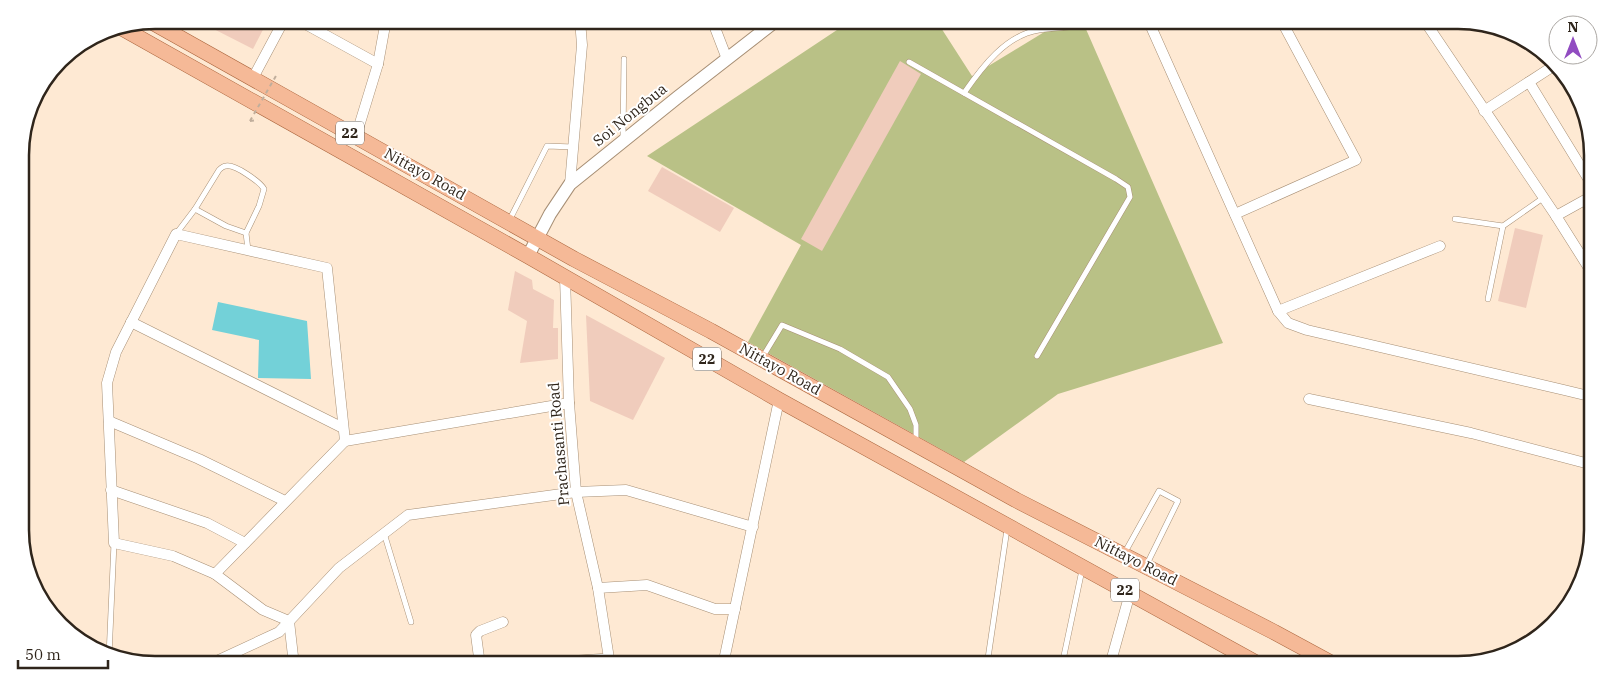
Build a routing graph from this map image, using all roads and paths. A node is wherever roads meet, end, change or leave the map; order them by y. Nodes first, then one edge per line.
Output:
1 (167, 29) edge
2 (279, 29) edge
3 (314, 29) edge
4 (384, 29) edge
5 (581, 29) edge
6 (715, 29) edge
7 (765, 29) edge
8 (1051, 29) edge
9 (1152, 29) edge
10 (1286, 29) edge
11 (1432, 29) edge
12 (128, 31) edge
13 (624, 58) dead end
14 (727, 59) junction
15 (909, 62) dead end
16 (378, 64) junction
17 (1549, 69) edge
18 (277, 74) dead end
19 (253, 78) junction
20 (1529, 82) junction
21 (964, 93) junction
22 (1484, 111) junction
23 (250, 121) dead end
24 (356, 136) junction
25 (623, 141) junction
26 (573, 147) junction
27 (1584, 172) edge
28 (570, 184) junction
29 (1544, 198) junction
30 (1584, 200) edge
31 (195, 209) junction
32 (1235, 214) junction
33 (1556, 216) junction
34 (1455, 218) dead end
35 (508, 221) junction
36 (1502, 226) junction
37 (246, 233) junction
38 (176, 234) junction
39 (537, 237) junction
40 (1440, 246) dead end
41 (248, 250) junction
42 (528, 256) junction
43 (574, 259) junction
44 (1584, 260) edge
45 (565, 277) junction
46 (1488, 299) dead end
47 (1278, 311) junction
48 (131, 322) junction
49 (1037, 356) dead end
50 (761, 358) junction
51 (1584, 396) edge
52 (1308, 399) dead end
53 (779, 400) junction
54 (569, 403) junction
55 (864, 415) junction
56 (109, 421) junction
57 (343, 428) junction
58 (851, 439) junction
59 (345, 441) junction
60 (916, 443) junction
61 (1584, 462) edge
62 (111, 490) junction
63 (576, 492) junction
64 (285, 502) junction
65 (1008, 526) junction
66 (753, 527) junction
67 (384, 533) junction
68 (114, 543) junction
69 (245, 543) junction
70 (1124, 555) junction
71 (1146, 566) junction
72 (1082, 567) junction
73 (215, 574) junction
74 (598, 588) junction
75 (1130, 593) junction
76 (735, 609) junction
77 (289, 621) junction
78 (411, 622) dead end
79 (503, 622) dead end
80 (109, 648) edge
81 (227, 656) edge
82 (293, 656) edge
83 (479, 656) edge
84 (609, 656) edge
85 (726, 656) edge
86 (988, 656) edge
87 (1064, 656) edge
88 (1112, 656) edge
89 (1244, 656) edge
90 (1318, 656) edge

1 - 19 main road, Nittayo Road / 22
2 - 19 street
3 - 16 street
4 - 16 street
5 - 26 street
6 - 14 street
7 - 14 street, Soi Nongbua
8 - 21 lane
9 - 32 street
10 - 32 street
11 - 22 street
12 - 42 main road, Nittayo Road / 22
13 - 25 lane
14 - 25 street, Soi Nongbua
15 - 21 lane
16 - 24 street
17 - 20 street
18 - 23 path, bridge
19 - 24 main road, Nittayo Road / 22
20 - 22 street
20 - 27 street
21 - 49 lane
22 - 29 street
24 - 35 main road, Nittayo Road / 22
25 - 28 street, Soi Nongbua
26 - 28 street
26 - 35 lane
28 - 39 street, Soi Nongbua
29 - 33 street
29 - 36 lane
30 - 33 street
31 - 37 lane
31 - 37 lane
31 - 38 lane
32 - 47 street
33 - 44 street
34 - 36 lane
35 - 39 main road, Nittayo Road / 22
36 - 46 lane
37 - 41 lane
38 - 41 street
38 - 48 street
39 - 42 street, Soi Nongbua
39 - 43 main road, Nittayo Road / 22
40 - 47 street
41 - 57 street
42 - 45 main road, Nittayo Road / 22
43 - 45 main road
43 - 50 main road, Nittayo Road / 22
45 - 53 main road, Nittayo Road / 22
45 - 54 street, Prachasanti Road
47 - 51 street
48 - 56 street
48 - 57 street
50 - 55 main road, Nittayo Road / 22
50 - 60 lane
52 - 61 street
53 - 58 main road, Nittayo Road / 22
53 - 66 street
54 - 59 street
54 - 63 street, Prachasanti Road
55 - 58 main road
55 - 60 main road, Nittayo Road / 22
56 - 62 street
56 - 64 street
57 - 59 street
58 - 65 main road, Nittayo Road / 22
59 - 64 street
60 - 70 main road, Nittayo Road / 22
62 - 68 street
62 - 69 street
63 - 66 street
63 - 67 street
63 - 74 street, Prachasanti Road
64 - 69 street
65 - 72 main road, Nittayo Road / 22
65 - 86 lane
66 - 76 street
67 - 77 street
67 - 78 lane
68 - 73 street
68 - 80 lane
69 - 73 street
70 - 71 main road, Nittayo Road / 22
70 - 71 lane
71 - 90 main road, Nittayo Road / 22
72 - 75 main road, Nittayo Road / 22
72 - 87 lane
73 - 77 street
74 - 76 street
74 - 84 street, Prachasanti Road
75 - 88 street
75 - 89 main road, Nittayo Road / 22
76 - 85 street
77 - 81 street
77 - 82 street
79 - 83 street

